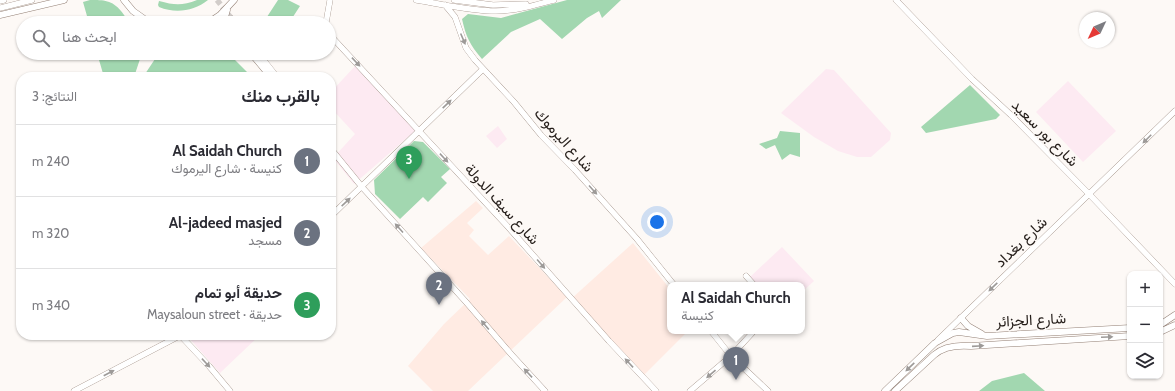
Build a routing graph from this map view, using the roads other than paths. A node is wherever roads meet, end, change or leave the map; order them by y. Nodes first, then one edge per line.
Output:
1 (4, 0) edge
2 (32, 0) edge
3 (64, 0) edge
4 (124, 0) edge
5 (234, 0) edge
6 (330, 0) edge
7 (416, 0) edge
8 (454, 0) edge
9 (554, 0) edge
10 (896, 0) edge
11 (0, 1) edge
12 (445, 5) junction
13 (536, 5) junction
14 (0, 8) edge
15 (227, 8) junction
16 (0, 15) edge
17 (140, 16) edge
18 (218, 16) edge
19 (225, 16) edge
20 (327, 16) edge
21 (336, 42) edge
22 (257, 60) edge
23 (264, 60) edge
24 (483, 69) junction
25 (267, 72) edge
26 (274, 72) edge
27 (1175, 111) edge
28 (419, 131) junction
29 (336, 155) edge
30 (362, 187) junction
31 (1089, 194) junction
32 (336, 211) edge
33 (746, 276) dead end
34 (672, 282) edge
35 (751, 282) edge
36 (1175, 284) edge
37 (1175, 315) edge
38 (960, 318) junction
39 (1163, 323) edge
40 (1175, 325) edge
41 (1127, 328) edge
42 (1081, 330) junction
43 (1163, 331) edge
44 (713, 334) edge
45 (751, 334) edge
46 (987, 336) junction
47 (1127, 336) edge
48 (1086, 338) junction
49 (171, 340) edge
50 (186, 340) edge
51 (935, 343) junction
52 (731, 356) junction
53 (74, 391) edge
54 (230, 391) edge
55 (545, 391) edge
56 (656, 391) edge
57 (690, 391) edge
58 (768, 391) edge
59 (884, 391) edge
60 (895, 391) edge

1 - 11 main road
2 - 14 main road
3 - 16 main road
4 - 17 main road
5 - 15 main road
6 - 20 main road
7 - 12 main road
8 - 13 main road
9 - 13 main road
10 - 31 main road, شارع بور سعيد
12 - 13 main road
12 -> 24 main road, شارع اليرموك
15 - 18 main road
15 - 19 main road
21 -> 28 main road, شارع سيف الدولة
22 - 25 main road
23 - 26 main road
28 -> 24 main road
24 -> 34 main road, شارع اليرموك
27 -> 31 main road, شارع بغداد
28 - 30 main road
28 - 56 main road, شارع سيف الدولة
29 - 30 main road
32 -> 30 main road
55 -> 30 main road
31 - 36 main road, شارع بور سعيد
31 -> 38 main road, شارع بغداد
33 - 35 main road
37 - 39 main road
38 - 46 main road
38 - 51 main road, شارع بغداد
40 - 43 main road
41 - 42 main road, شارع الجزائر
42 - 46 main road, شارع الجزائر
42 - 48 main road
44 - 52 main road
45 - 52 main road
46 - 51 main road, شارع الجزائر
48 -> 47 main road, شارع الجزائر
60 -> 48 main road, شارع الجزائر
53 -> 49 main road
50 -> 54 main road
51 -> 59 main road, شارع بغداد
52 -> 57 main road
52 - 58 main road

